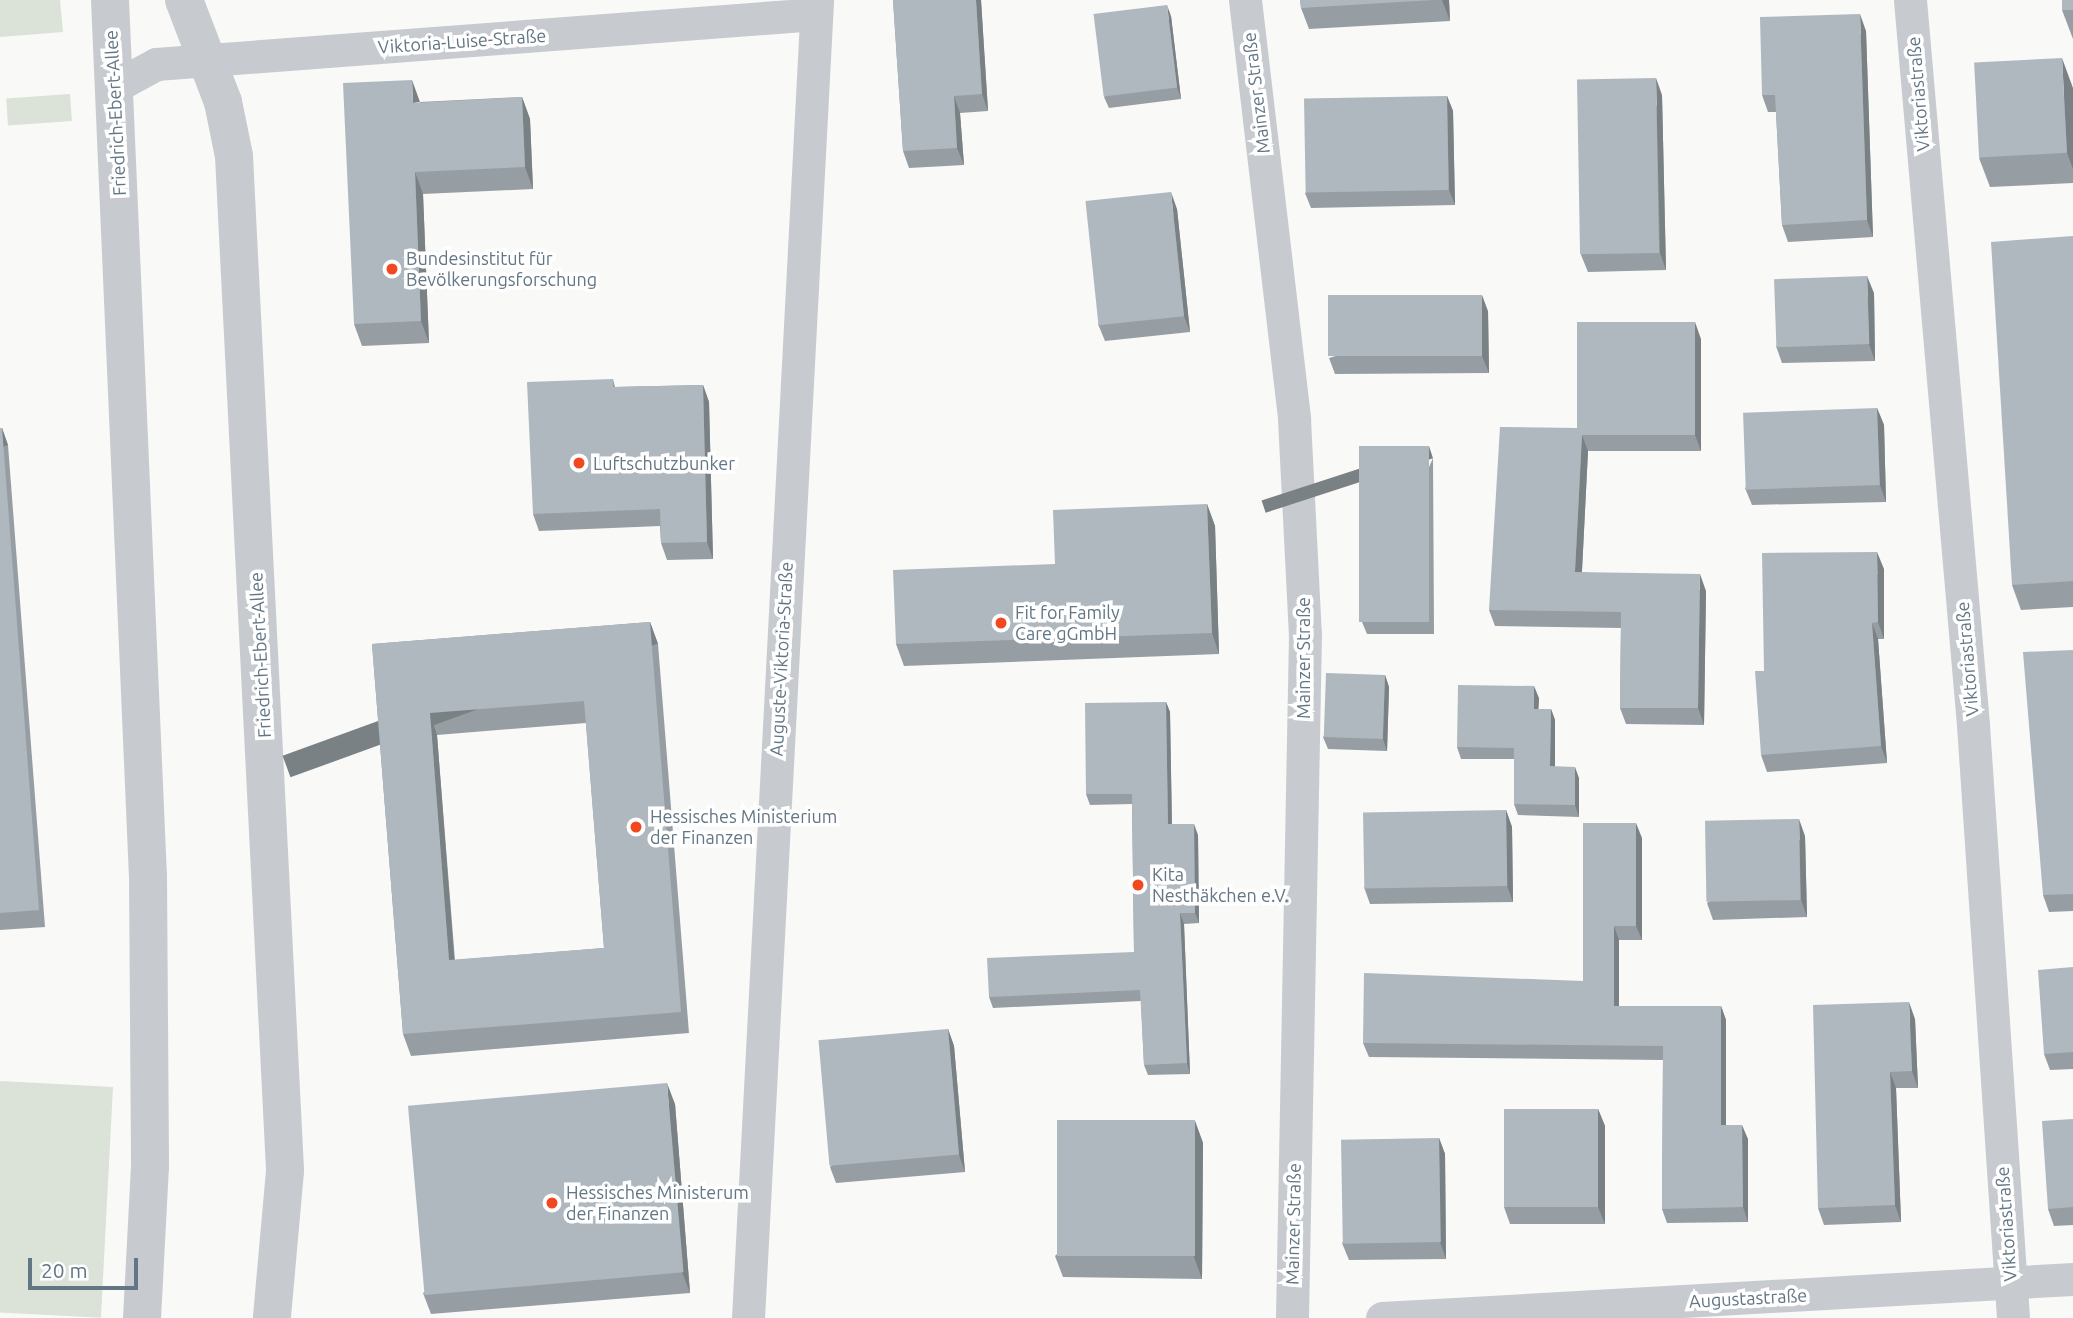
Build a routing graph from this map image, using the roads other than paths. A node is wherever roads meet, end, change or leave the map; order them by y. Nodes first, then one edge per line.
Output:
1 (110, 0) edge
2 (184, 0) edge
3 (1245, 0) edge
4 (1910, 0) edge
5 (817, 7) edge
6 (206, 60) junction
7 (114, 87) junction
8 (2073, 1279) edge
9 (2010, 1283) junction
10 (142, 1318) edge
11 (272, 1318) edge
12 (748, 1318) edge
13 (1292, 1318) edge
14 (1382, 1318) edge
15 (2013, 1318) edge

1 - 7 street, Friedrich-Ebert-Allee
2 - 6 street, Friedrich-Ebert-Allee
3 - 13 street, Mainzer Straße
4 - 9 street, Viktoriastraße
5 - 6 street, Viktoria-Luise-Straße
5 - 12 street, Auguste-Viktoria-Straße
6 - 7 street, Viktoria-Luise-Straße
6 - 11 street, Friedrich-Ebert-Allee
7 - 10 street, Friedrich-Ebert-Allee
8 - 9 street, Augustastraße
9 - 14 street, Augustastraße
9 - 15 street, Viktoriastraße

